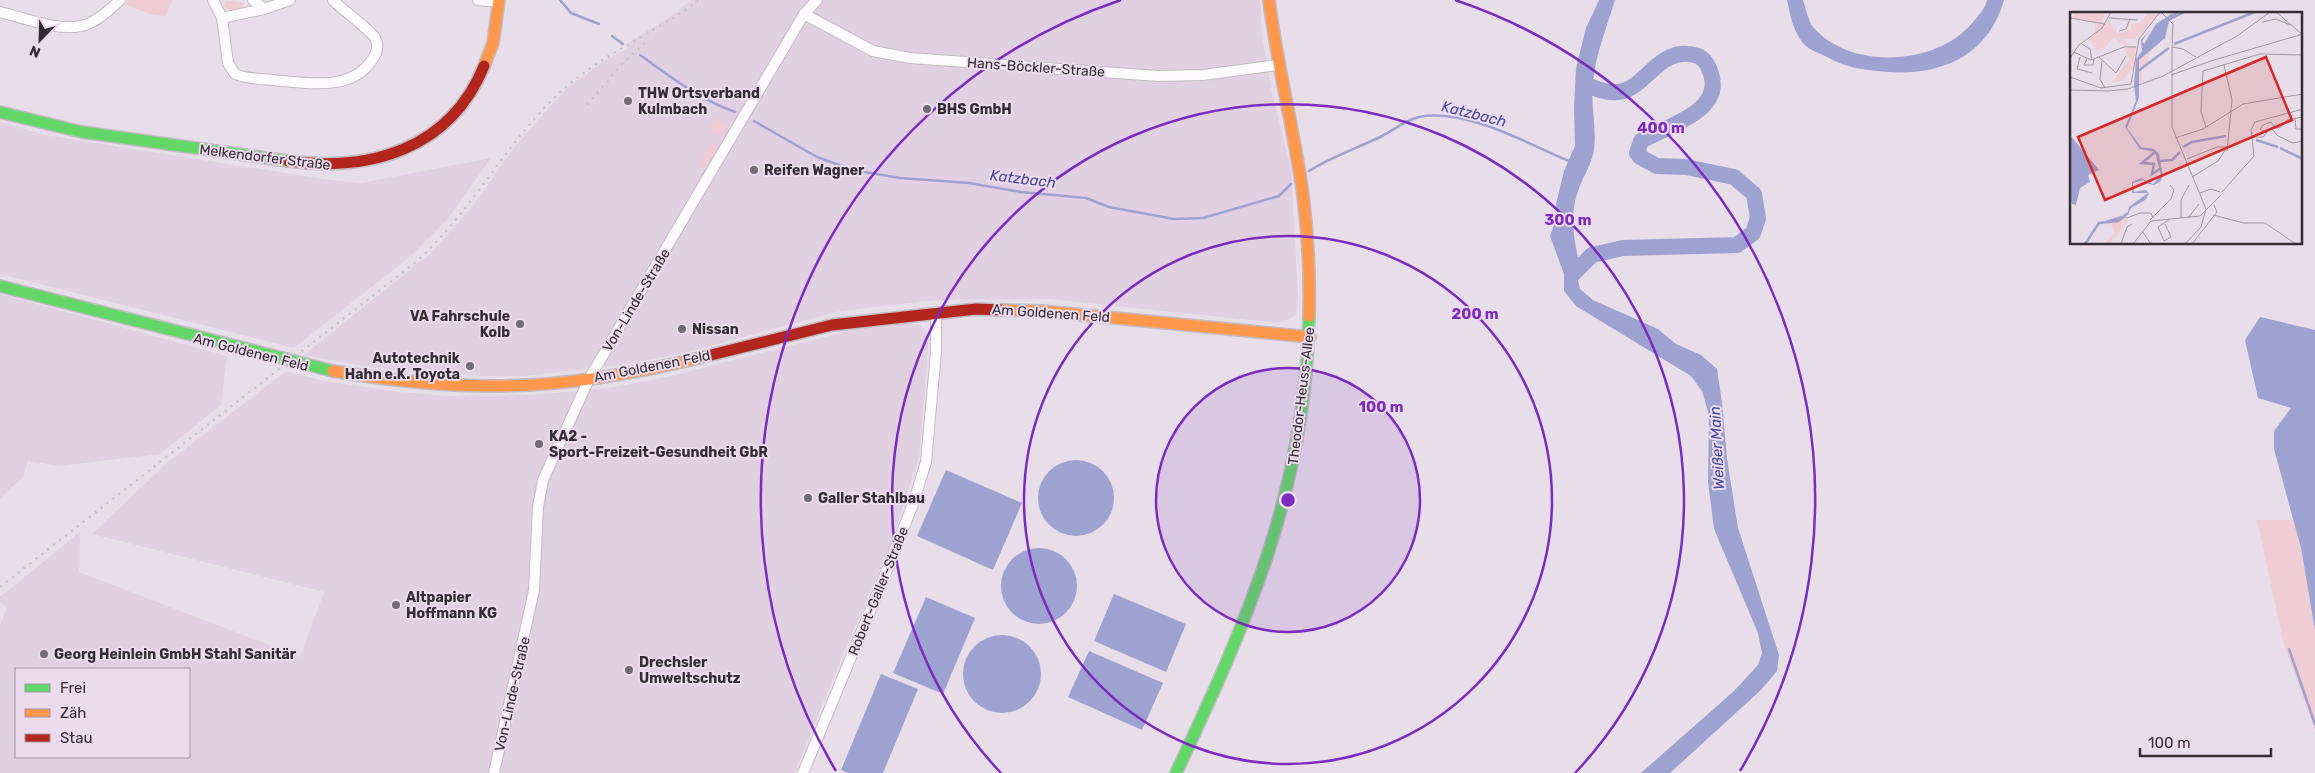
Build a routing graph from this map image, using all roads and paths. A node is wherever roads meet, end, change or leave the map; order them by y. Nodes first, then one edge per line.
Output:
1 (120, 0) edge
2 (213, 0) edge
3 (253, 0) edge
4 (290, 0) edge
5 (332, 0) edge
6 (478, 0) edge
7 (817, 0) edge
8 (1269, 0) edge
9 (498, 1) edge
10 (264, 9) junction
11 (0, 12) edge
12 (804, 14) junction
13 (222, 18) junction
14 (1278, 65) junction
15 (0, 112) edge
16 (0, 286) edge
17 (936, 312) junction
18 (1310, 337) junction
19 (589, 379) junction
20 (494, 773) edge
21 (803, 773) edge
22 (1176, 773) edge

1 - 11 street
2 - 13 street
3 - 10 street
4 - 10 street
5 - 13 street
6 - 9 street
7 - 12 street, Von-Linde-Straße
8 - 14 street, Theodor-Heuss-Allee
9 - 15 street, Melkendorfer Straße
10 - 13 street
12 - 14 street, Hans-Böckler-Straße
12 - 19 street, Von-Linde-Straße
14 - 18 street, Theodor-Heuss-Allee
16 - 19 street, Am Goldenen Feld
17 - 18 street, Am Goldenen Feld
17 - 19 street, Am Goldenen Feld
17 - 21 street, Robert-Galler-Straße
18 - 22 street, Theodor-Heuss-Allee
19 - 20 street, Von-Linde-Straße

